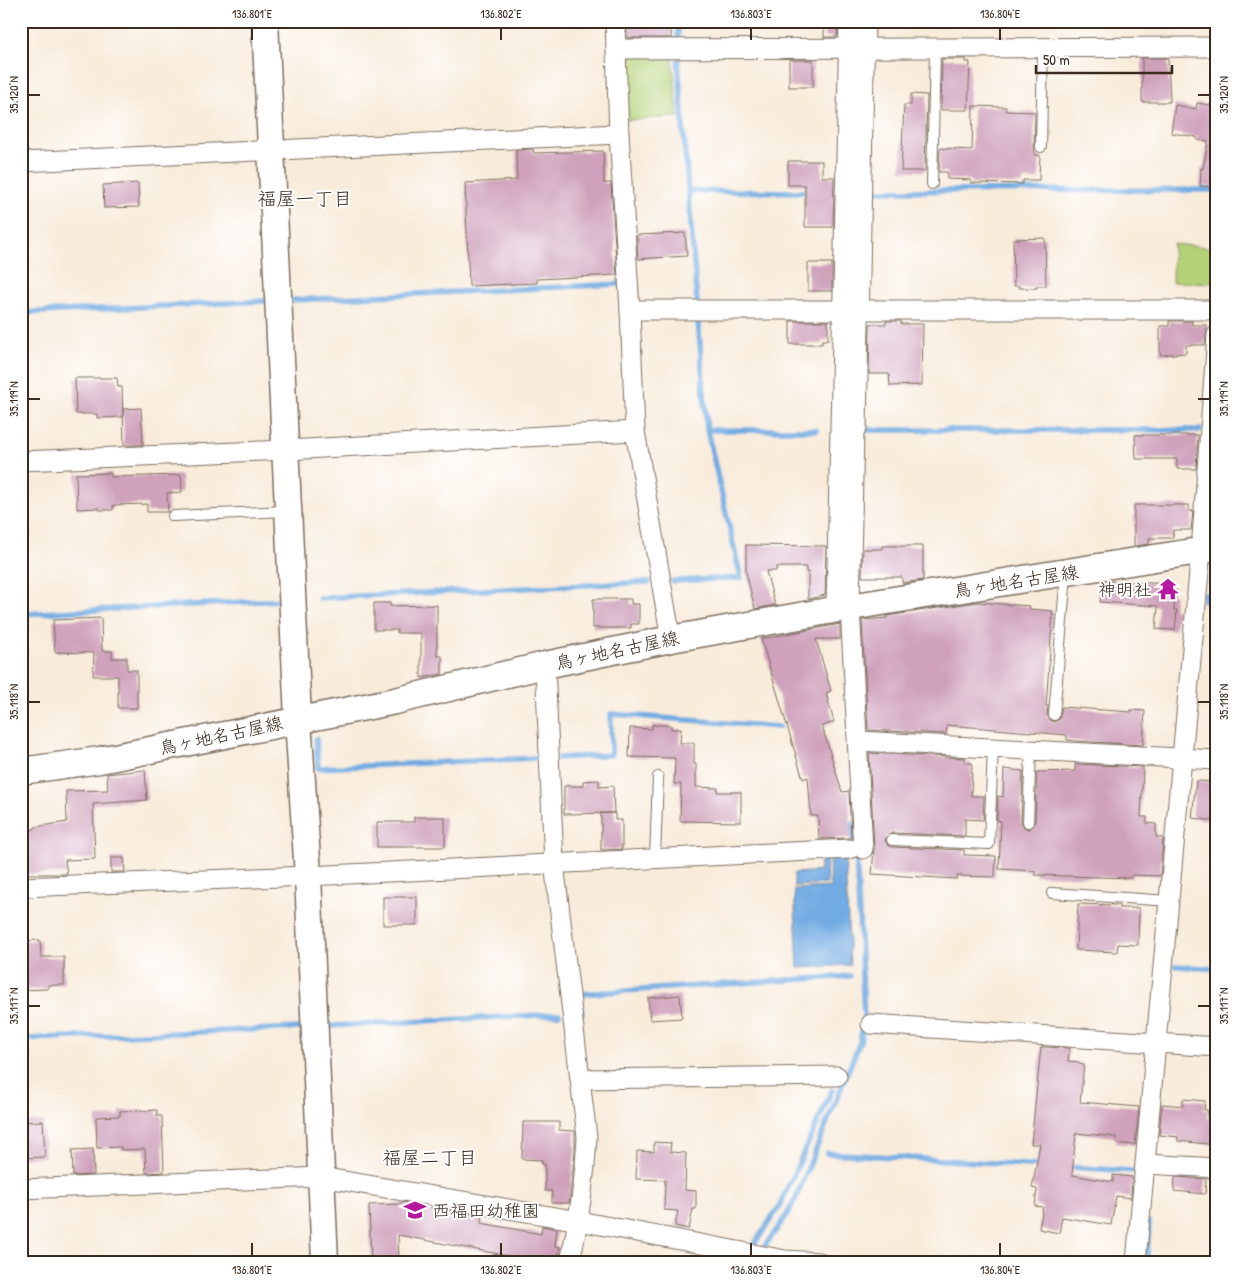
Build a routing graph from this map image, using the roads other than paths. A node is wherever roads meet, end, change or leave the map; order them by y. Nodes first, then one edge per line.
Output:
1 (266, 21) edge
2 (615, 21) edge
3 (849, 21) edge
4 (865, 21) edge
5 (1217, 47) edge
6 (856, 48) junction
7 (935, 48) junction
8 (1043, 48) junction
9 (616, 49) junction
10 (619, 134) junction
11 (1041, 147) dead end
12 (272, 150) junction
13 (21, 162) edge
14 (932, 184) dead end
15 (630, 310) junction
16 (851, 310) junction
17 (1217, 310) edge
18 (1217, 335) edge
19 (634, 431) junction
20 (286, 450) junction
21 (21, 461) edge
22 (288, 511) junction
23 (173, 516) dead end
24 (1209, 549) edge
25 (1066, 573) junction
26 (843, 609) junction
27 (672, 639) junction
28 (545, 665) junction
29 (1054, 715) dead end
30 (298, 719) junction
31 (858, 741) junction
32 (993, 748) junction
33 (1031, 750) junction
34 (1182, 758) junction
35 (1217, 760) edge
36 (21, 771) edge
37 (658, 777) dead end
38 (1028, 822) dead end
39 (892, 840) dead end
40 (655, 858) junction
41 (554, 863) junction
42 (308, 876) junction
43 (21, 887) edge
44 (1052, 893) dead end
45 (1170, 901) junction
46 (871, 1024) dead end
47 (1157, 1044) junction
48 (1217, 1047) edge
49 (837, 1076) dead end
50 (580, 1079) junction
51 (1146, 1164) junction
52 (1217, 1168) edge
53 (321, 1177) junction
54 (21, 1189) edge
55 (579, 1221) junction
56 (785, 1261) edge
57 (325, 1262) edge
58 (570, 1262) edge
59 (820, 1262) edge
60 (1136, 1262) edge

1 - 12 street
2 - 9 street
3 - 6 street
4 - 6 street
5 - 8 street
6 - 7 street
6 - 9 street
6 - 16 street
7 - 8 street
7 - 14 lane
8 - 11 lane
9 - 10 street
10 - 12 street
10 - 15 street
12 - 13 street
12 - 20 street
15 - 16 street
15 - 19 street
16 - 17 street
16 - 26 street
18 - 24 street
19 - 20 street
19 - 27 street
20 - 21 street
20 - 22 street
22 - 23 lane
22 - 30 street
24 - 25 street, 鳥ヶ地名古屋線
24 - 34 street
25 - 26 street, 鳥ヶ地名古屋線
25 - 29 lane
26 - 27 street, 鳥ヶ地名古屋線
26 - 31 street
27 - 28 street, 鳥ヶ地名古屋線
28 - 30 street, 鳥ヶ地名古屋線
28 - 41 street
30 - 36 street, 鳥ヶ地名古屋線
30 - 42 street
31 - 32 street
31 - 40 street
32 - 33 street
32 - 39 lane
33 - 34 street
33 - 38 lane
34 - 35 street
34 - 45 street
37 - 40 lane
40 - 41 street
41 - 42 street
41 - 50 street
42 - 43 street
42 - 53 street
44 - 45 lane
45 - 47 street
46 - 47 street
47 - 48 street
47 - 51 street
49 - 50 street
50 - 55 street
51 - 52 street
51 - 60 street
53 - 54 street
53 - 55 street
53 - 57 street
55 - 56 street
55 - 58 street
56 - 59 street

